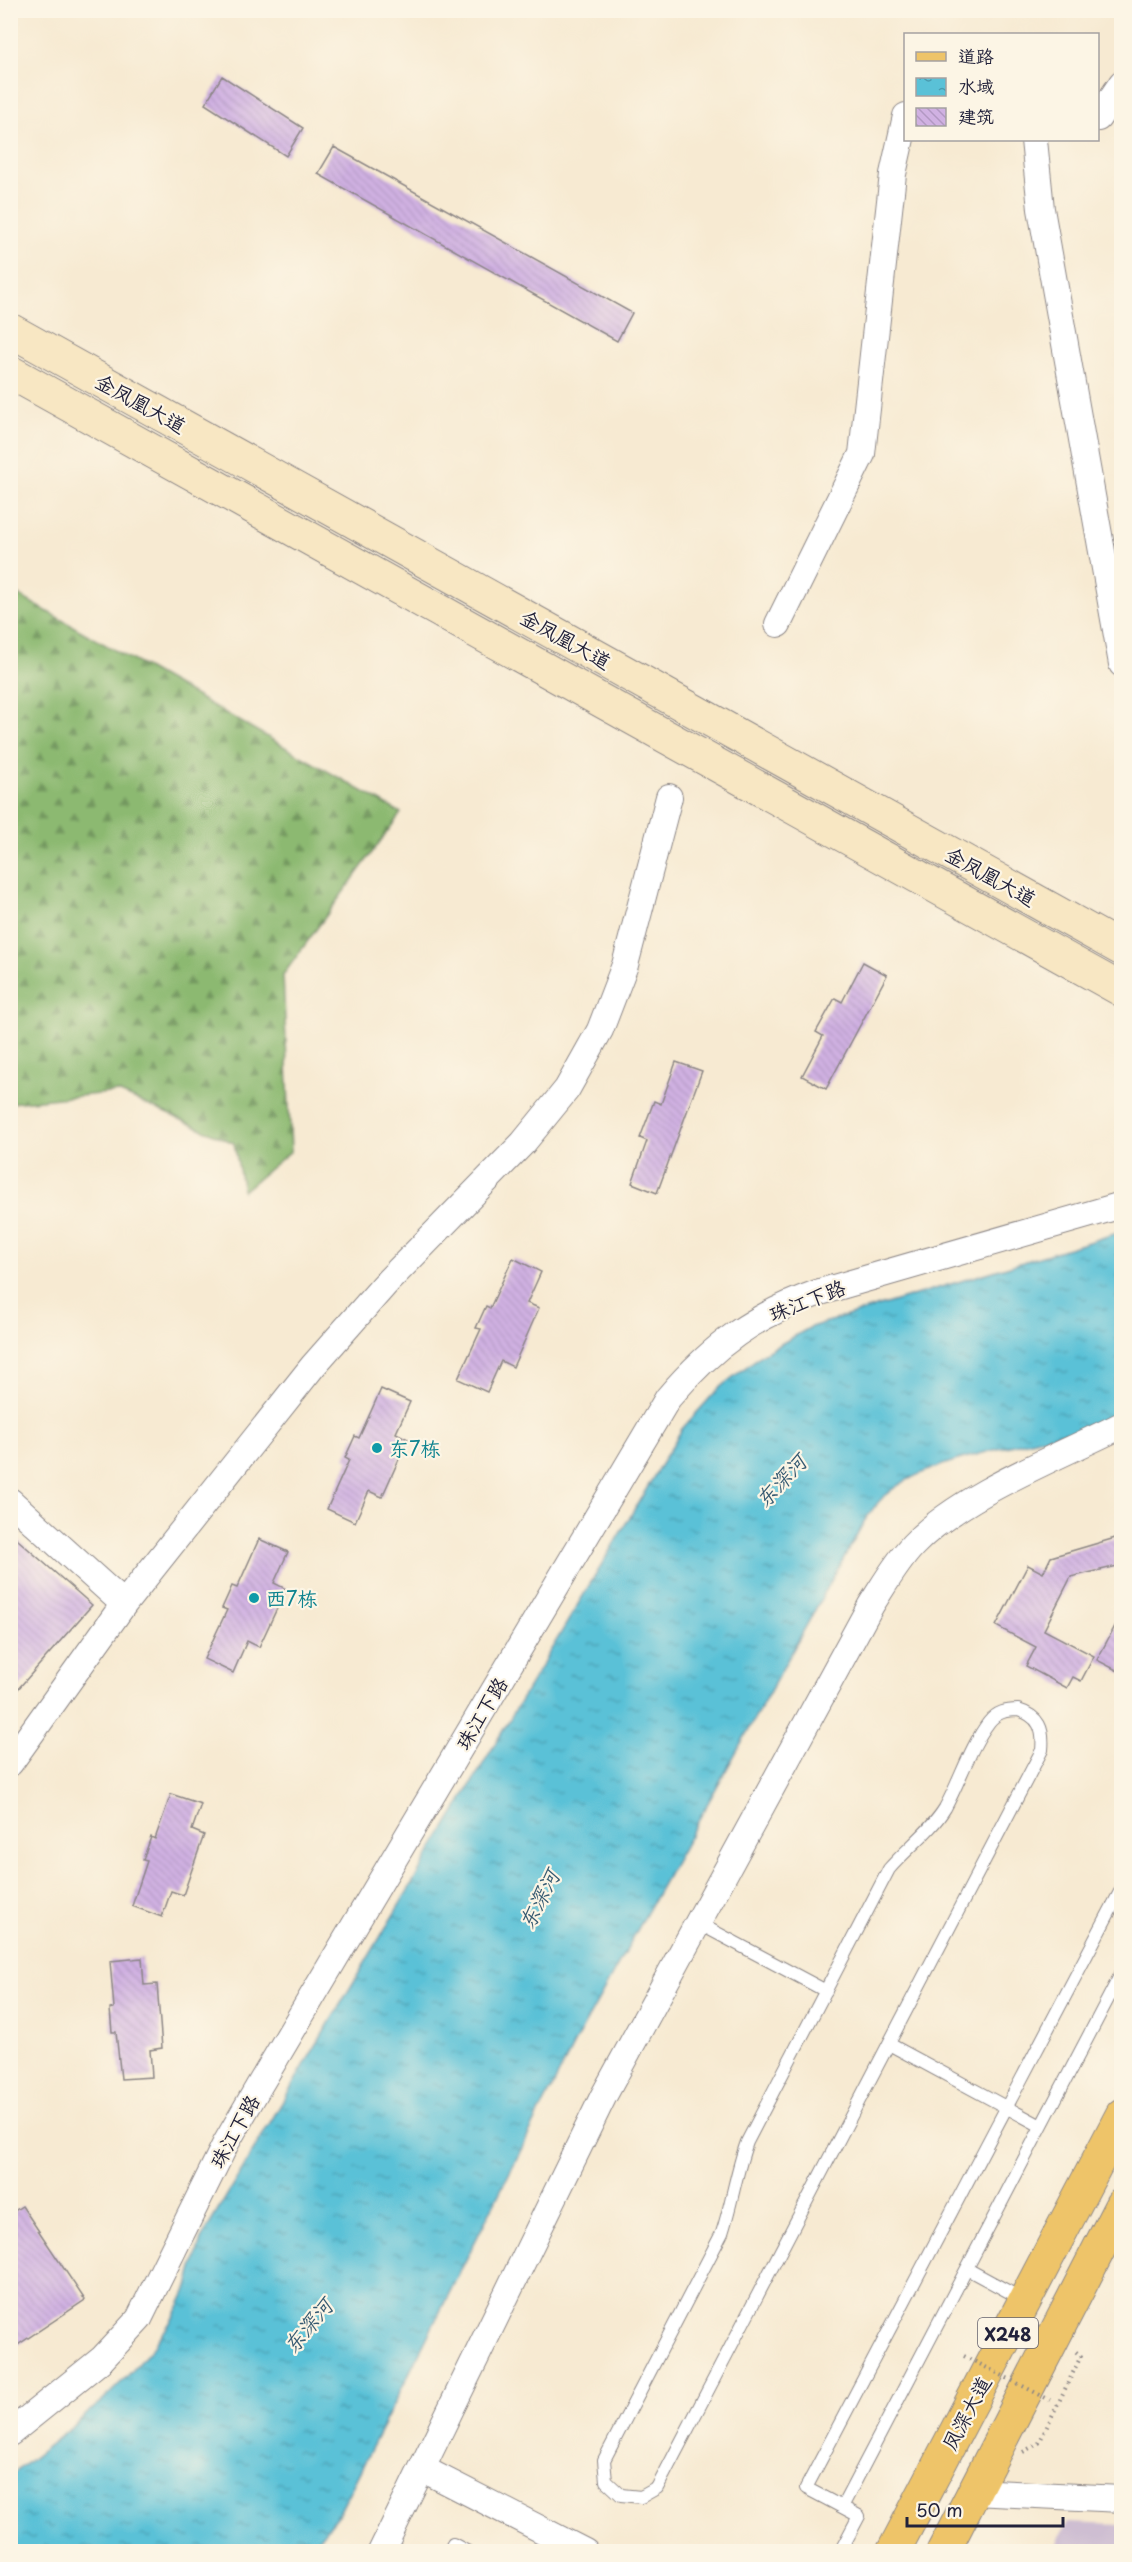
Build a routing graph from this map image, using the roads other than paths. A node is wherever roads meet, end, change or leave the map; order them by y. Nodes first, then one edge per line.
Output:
1 (1122, 83) edge
2 (1099, 117) edge
3 (904, 125) edge
4 (1034, 141) edge
5 (10, 330) edge
6 (10, 372) edge
7 (778, 624) dead end
8 (1122, 664) edge
9 (669, 797) dead end
10 (1122, 949) edge
11 (1122, 990) edge
12 (1122, 1204) edge
13 (1122, 1425) edge
14 (10, 1501) edge
15 (124, 1604) junction
16 (10, 1763) edge
17 (1122, 1888) edge
18 (698, 1923) junction
19 (1122, 1972) edge
20 (826, 1991) junction
21 (889, 2044) junction
22 (1006, 2107) junction
23 (1122, 2115) edge
24 (1041, 2126) junction
25 (1122, 2204) edge
26 (967, 2269) junction
27 (1025, 2300) junction
28 (10, 2433) edge
29 (423, 2469) junction
30 (973, 2492) junction
31 (1122, 2499) edge
32 (842, 2507) junction
33 (381, 2552) edge
34 (449, 2552) edge
35 (468, 2552) edge
36 (585, 2552) edge
37 (840, 2552) edge
38 (893, 2552) edge
39 (943, 2552) edge

1 - 2 street
3 - 7 street
4 - 8 street
5 - 10 street, 金凤凰大道
6 - 11 street, 金凤凰大道
9 - 15 street
12 - 28 street, 珠江下路
13 - 18 street
14 - 15 street
15 - 16 street
17 - 22 lane
18 - 20 lane
18 - 29 street
19 - 24 lane
20 - 21 lane
20 - 21 lane
21 - 22 lane
22 - 24 lane
22 - 32 lane
23 - 27 main road, 凤深大道 / X248
24 - 26 lane
25 - 30 main road, X248
26 - 27 lane
26 - 32 lane
27 - 38 main road, 凤深大道 / X248
29 - 33 street
29 - 36 street
30 - 31 street
30 - 39 main road, X248
32 - 37 lane
34 - 35 lane

